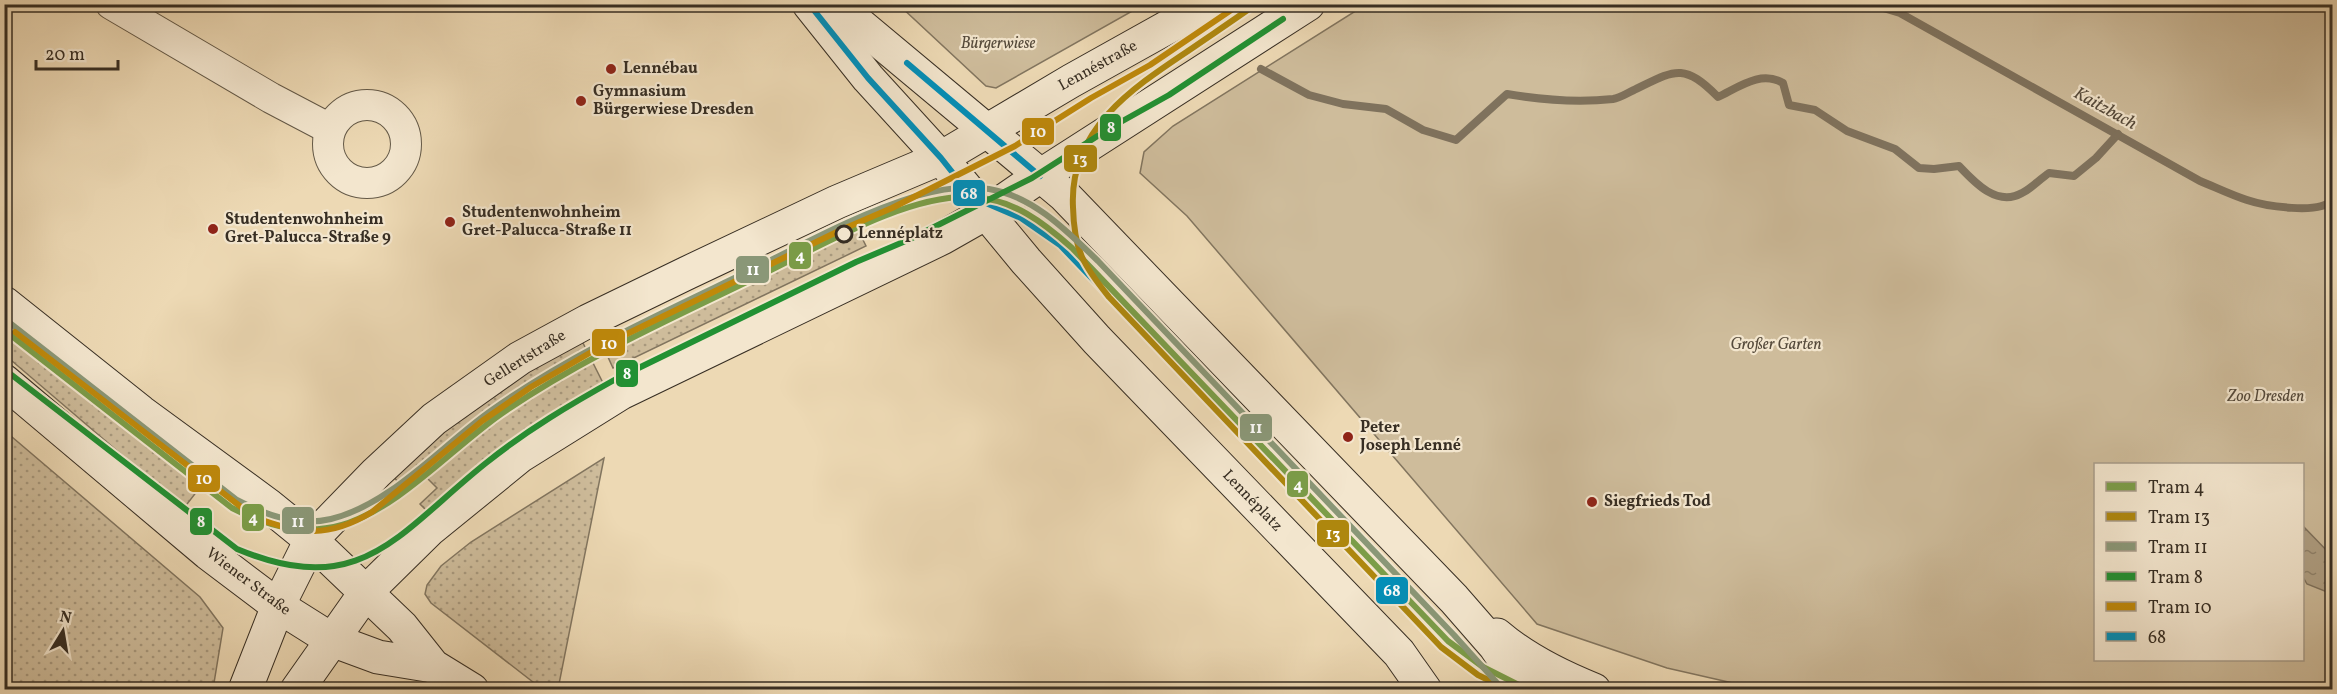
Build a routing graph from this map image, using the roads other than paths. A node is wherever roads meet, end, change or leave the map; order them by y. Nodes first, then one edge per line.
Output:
1 (111, 4) edge
2 (809, 4) edge
3 (836, 4) edge
4 (1209, 4) edge
5 (1308, 4) edge
6 (330, 129) dead end
7 (988, 130) junction
8 (941, 158) junction
9 (1040, 176) junction
10 (986, 213) junction
11 (4, 303) edge
12 (4, 381) edge
13 (311, 540) junction
14 (366, 592) junction
15 (1454, 599) junction
16 (278, 606) junction
17 (332, 640) junction
18 (1399, 653) junction
19 (433, 666) junction
20 (245, 690) edge
21 (297, 690) edge
22 (472, 690) edge
23 (1425, 690) edge
24 (1449, 690) edge
25 (1525, 690) edge
26 (1594, 690) edge

1 - 6 street
2 - 8 main road, Lennéplatz
3 - 7 main road
4 - 7 main road, Lennéstraße
5 - 9 main road
7 - 8 main road
7 - 9 main road
8 - 10 main road, Lennéplatz
8 - 13 main road, Gellertstraße
9 - 10 main road
9 - 15 main road
10 - 14 main road
10 - 18 main road, Lennéplatz
11 - 13 main road, Wiener Straße
12 - 16 main road, Wiener Straße
13 - 14 main road, Wiener Straße
13 - 16 main road, Gellertstraße
14 - 17 main road
14 - 19 main road, Wiener Straße
15 - 25 main road
15 - 26 main road
16 - 17 main road, Wiener Straße
16 - 20 main road, Gellertstraße
17 - 19 main road, Wiener Straße
17 - 21 main road
18 - 23 main road
18 - 24 main road
19 - 22 main road, Wiener Straße

